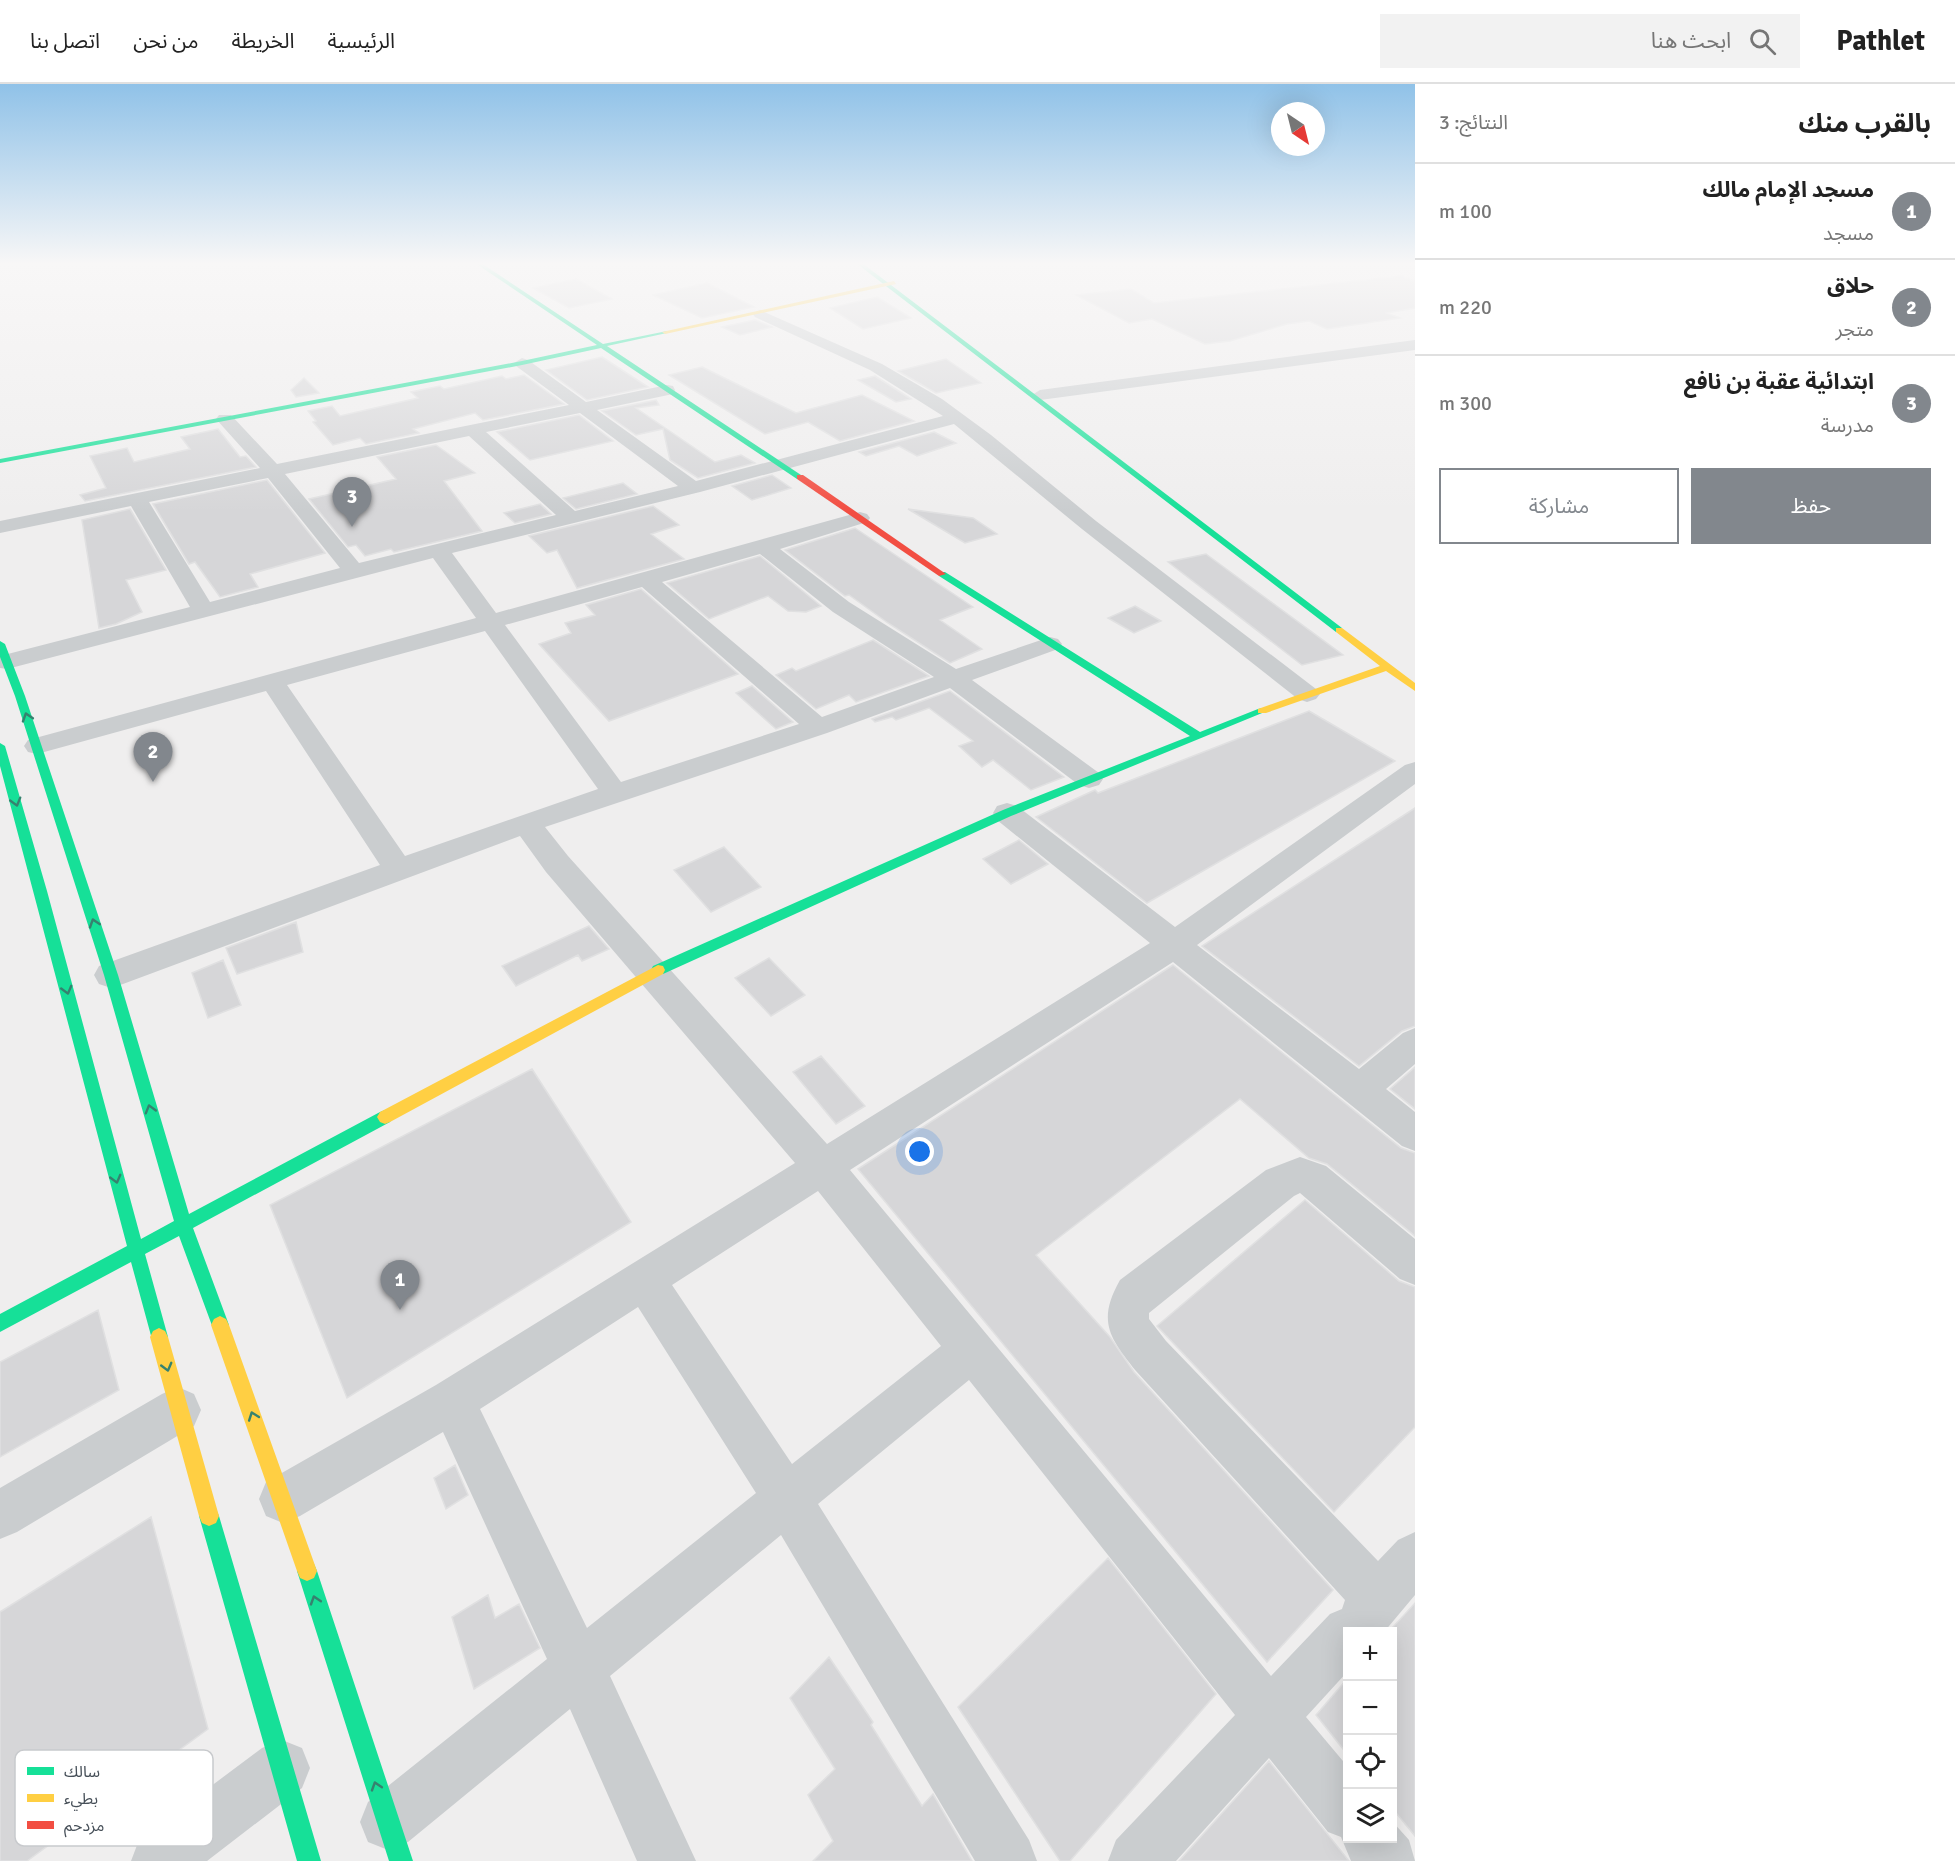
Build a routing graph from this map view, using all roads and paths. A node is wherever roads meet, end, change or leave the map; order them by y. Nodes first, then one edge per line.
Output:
1 (605, 346) edge
2 (829, 346) edge
3 (970, 346) edge
4 (974, 346) edge
5 (1408, 346) edge
6 (600, 347) junction
7 (522, 363) junction
8 (667, 390) junction
9 (1040, 395) junction
10 (585, 407) junction
11 (957, 418) junction
12 (225, 419) junction
13 (473, 430) junction
14 (0, 461) edge
15 (782, 465) junction
16 (273, 471) junction
17 (693, 488) junction
18 (137, 499) junction
19 (571, 518) junction
20 (860, 518) junction
21 (0, 527) edge
22 (764, 547) junction
23 (440, 551) junction
24 (354, 571) junction
25 (646, 579) junction
26 (204, 611) junction
27 (491, 621) junction
28 (1050, 644) junction
29 (4, 653) edge
30 (1387, 667) junction
31 (954, 679) junction
32 (272, 681) junction
33 (1415, 688) edge
34 (1307, 694) junction
35 (818, 727) junction
36 (1197, 735) junction
37 (0, 746) edge
38 (37, 746) junction
39 (1415, 771) edge
40 (1089, 779) junction
41 (615, 793) junction
42 (1006, 813) junction
43 (526, 823) junction
44 (399, 870) junction
45 (1175, 944) junction
46 (654, 972) junction
47 (111, 975) junction
48 (1415, 1043) edge
49 (1359, 1090) junction
50 (1415, 1134) edge
51 (822, 1166) junction
52 (184, 1226) junction
53 (136, 1252) junction
54 (1415, 1265) edge
55 (644, 1279) junction
56 (0, 1323) edge
57 (972, 1349) junction
58 (452, 1401) junction
59 (178, 1410) junction
60 (283, 1499) junction
61 (787, 1499) junction
62 (0, 1515) edge
63 (1415, 1557) edge
64 (1358, 1621) edge
65 (579, 1669) junction
66 (1269, 1717) junction
67 (282, 1768) junction
68 (1343, 1807) edge
69 (213, 1821) edge
70 (395, 1842) edge
71 (1372, 1843) edge
72 (180, 1846) edge
73 (160, 1861) edge
74 (309, 1861) edge
75 (667, 1861) edge
76 (1008, 1861) edge
77 (1137, 1861) edge
78 (1388, 1861) edge

1 - 6 main road
2 - 11 street
3 - 30 main road
4 - 9 main road
5 - 9 street
6 - 7 main road
6 - 8 main road
7 - 10 street
7 - 12 main road
8 - 10 street
8 - 15 main road
9 - 30 main road
10 - 13 street
10 - 17 street
11 - 15 street
11 - 34 street
12 - 14 main road
12 - 16 street
13 - 16 street
13 - 19 street
15 - 17 street
15 - 20 main road
16 - 18 street
16 - 24 street
17 - 19 street
18 - 21 street
18 - 26 street
19 - 23 street
20 - 22 street
20 - 28 main road
22 - 25 street
22 - 31 street
23 - 24 street
23 - 27 street
24 - 26 street
25 - 27 street
25 - 35 street
26 - 29 street
27 - 32 street
27 - 41 street
28 - 31 street
28 - 36 main road
38 -> 29 main road
30 - 33 main road
30 - 34 main road
31 - 35 street
31 - 40 street
32 - 38 street
32 - 44 street
34 - 36 main road
35 - 41 street
36 - 40 main road
37 -> 53 main road
47 -> 38 main road
39 - 45 street
40 - 42 main road
41 - 43 street
42 - 45 street
42 - 46 main road
43 - 44 street
43 - 46 street
44 - 47 street
45 - 49 street
45 - 51 street
46 - 51 street
46 - 52 main road
52 -> 47 main road
48 - 49 street
49 - 50 street
51 - 55 street
51 - 57 street
52 - 53 main road
60 -> 52 main road
53 - 56 main road
53 -> 59 main road
54 - 64 street
55 - 58 street
55 - 61 street
57 - 61 street
57 - 66 street
58 - 60 street
58 - 65 street
59 - 62 street
59 - 67 main road
70 -> 60 main road
61 - 65 street
61 - 76 street
63 - 64 street
64 - 66 street
65 - 70 street
65 - 75 street
66 - 68 street
66 - 77 street
67 - 69 street
67 - 74 main road
71 - 78 street
72 - 73 street

